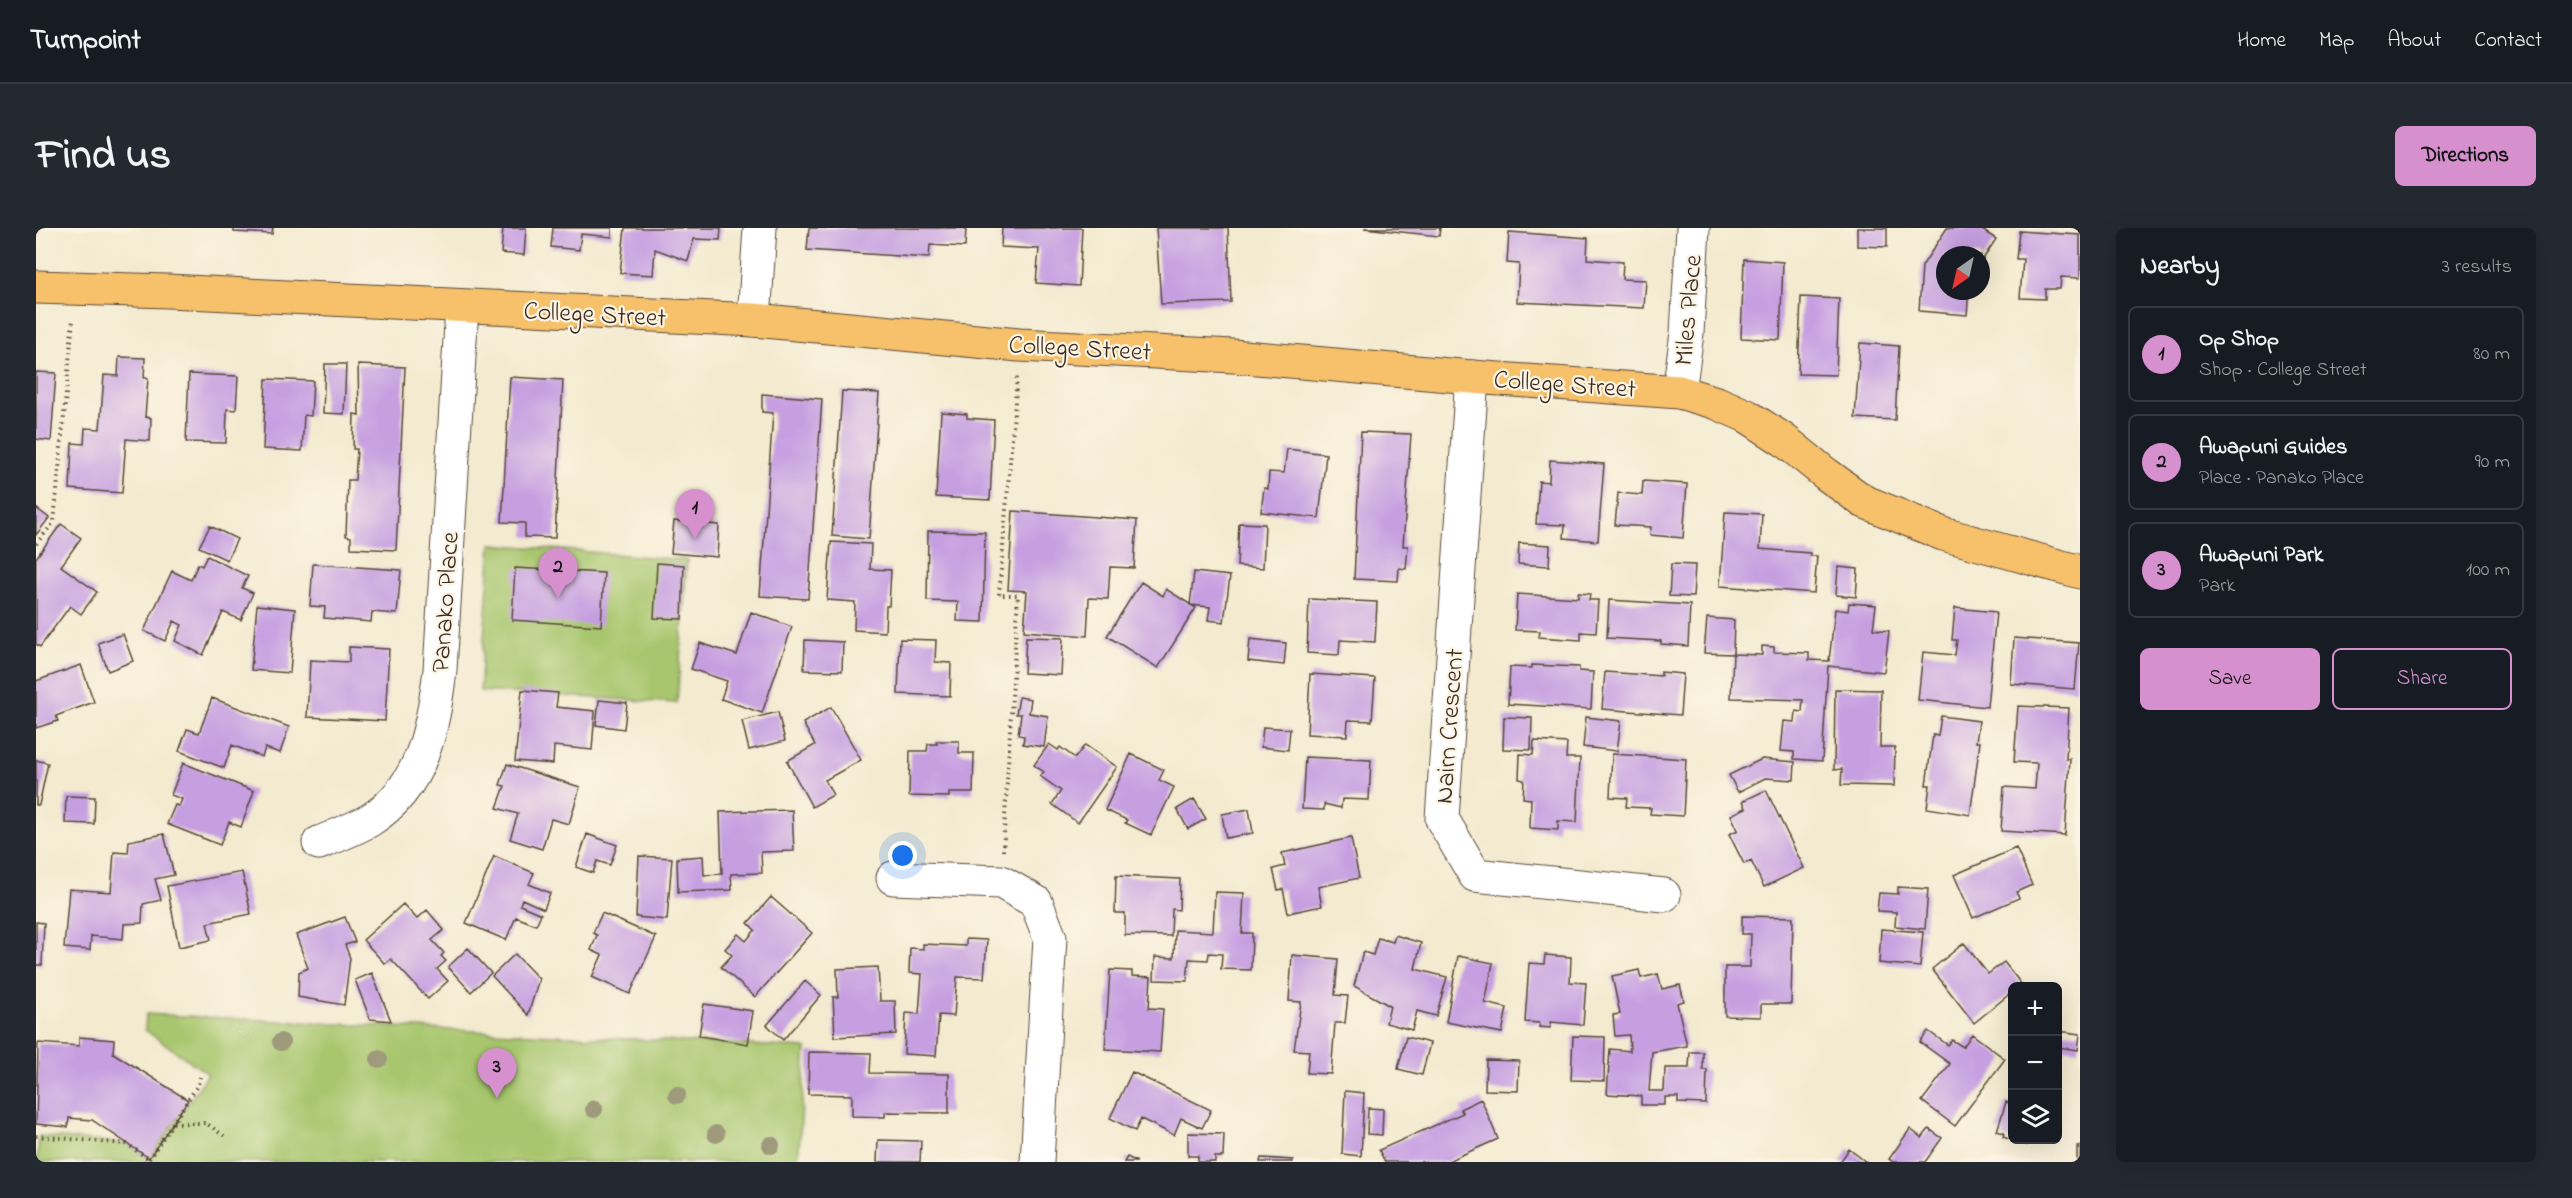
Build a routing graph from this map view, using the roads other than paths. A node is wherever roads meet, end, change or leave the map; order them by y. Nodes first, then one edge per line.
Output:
1 (760, 228) edge
2 (1693, 228) edge
3 (36, 287) edge
4 (462, 307) junction
5 (754, 320) junction
6 (1472, 377) junction
7 (1679, 392) junction
8 (2080, 573) edge
9 (319, 843) dead end
10 (893, 878) dead end
11 (1664, 895) dead end
12 (1037, 1162) edge

1 - 5 street
2 - 7 street, Miles Place
3 - 4 main road, College Street
4 - 5 main road, College Street
4 - 9 street, Panako Place
5 - 6 main road, College Street
6 - 7 main road, College Street
6 - 11 street, Nairn Crescent
7 - 8 main road, College Street
10 - 12 street

